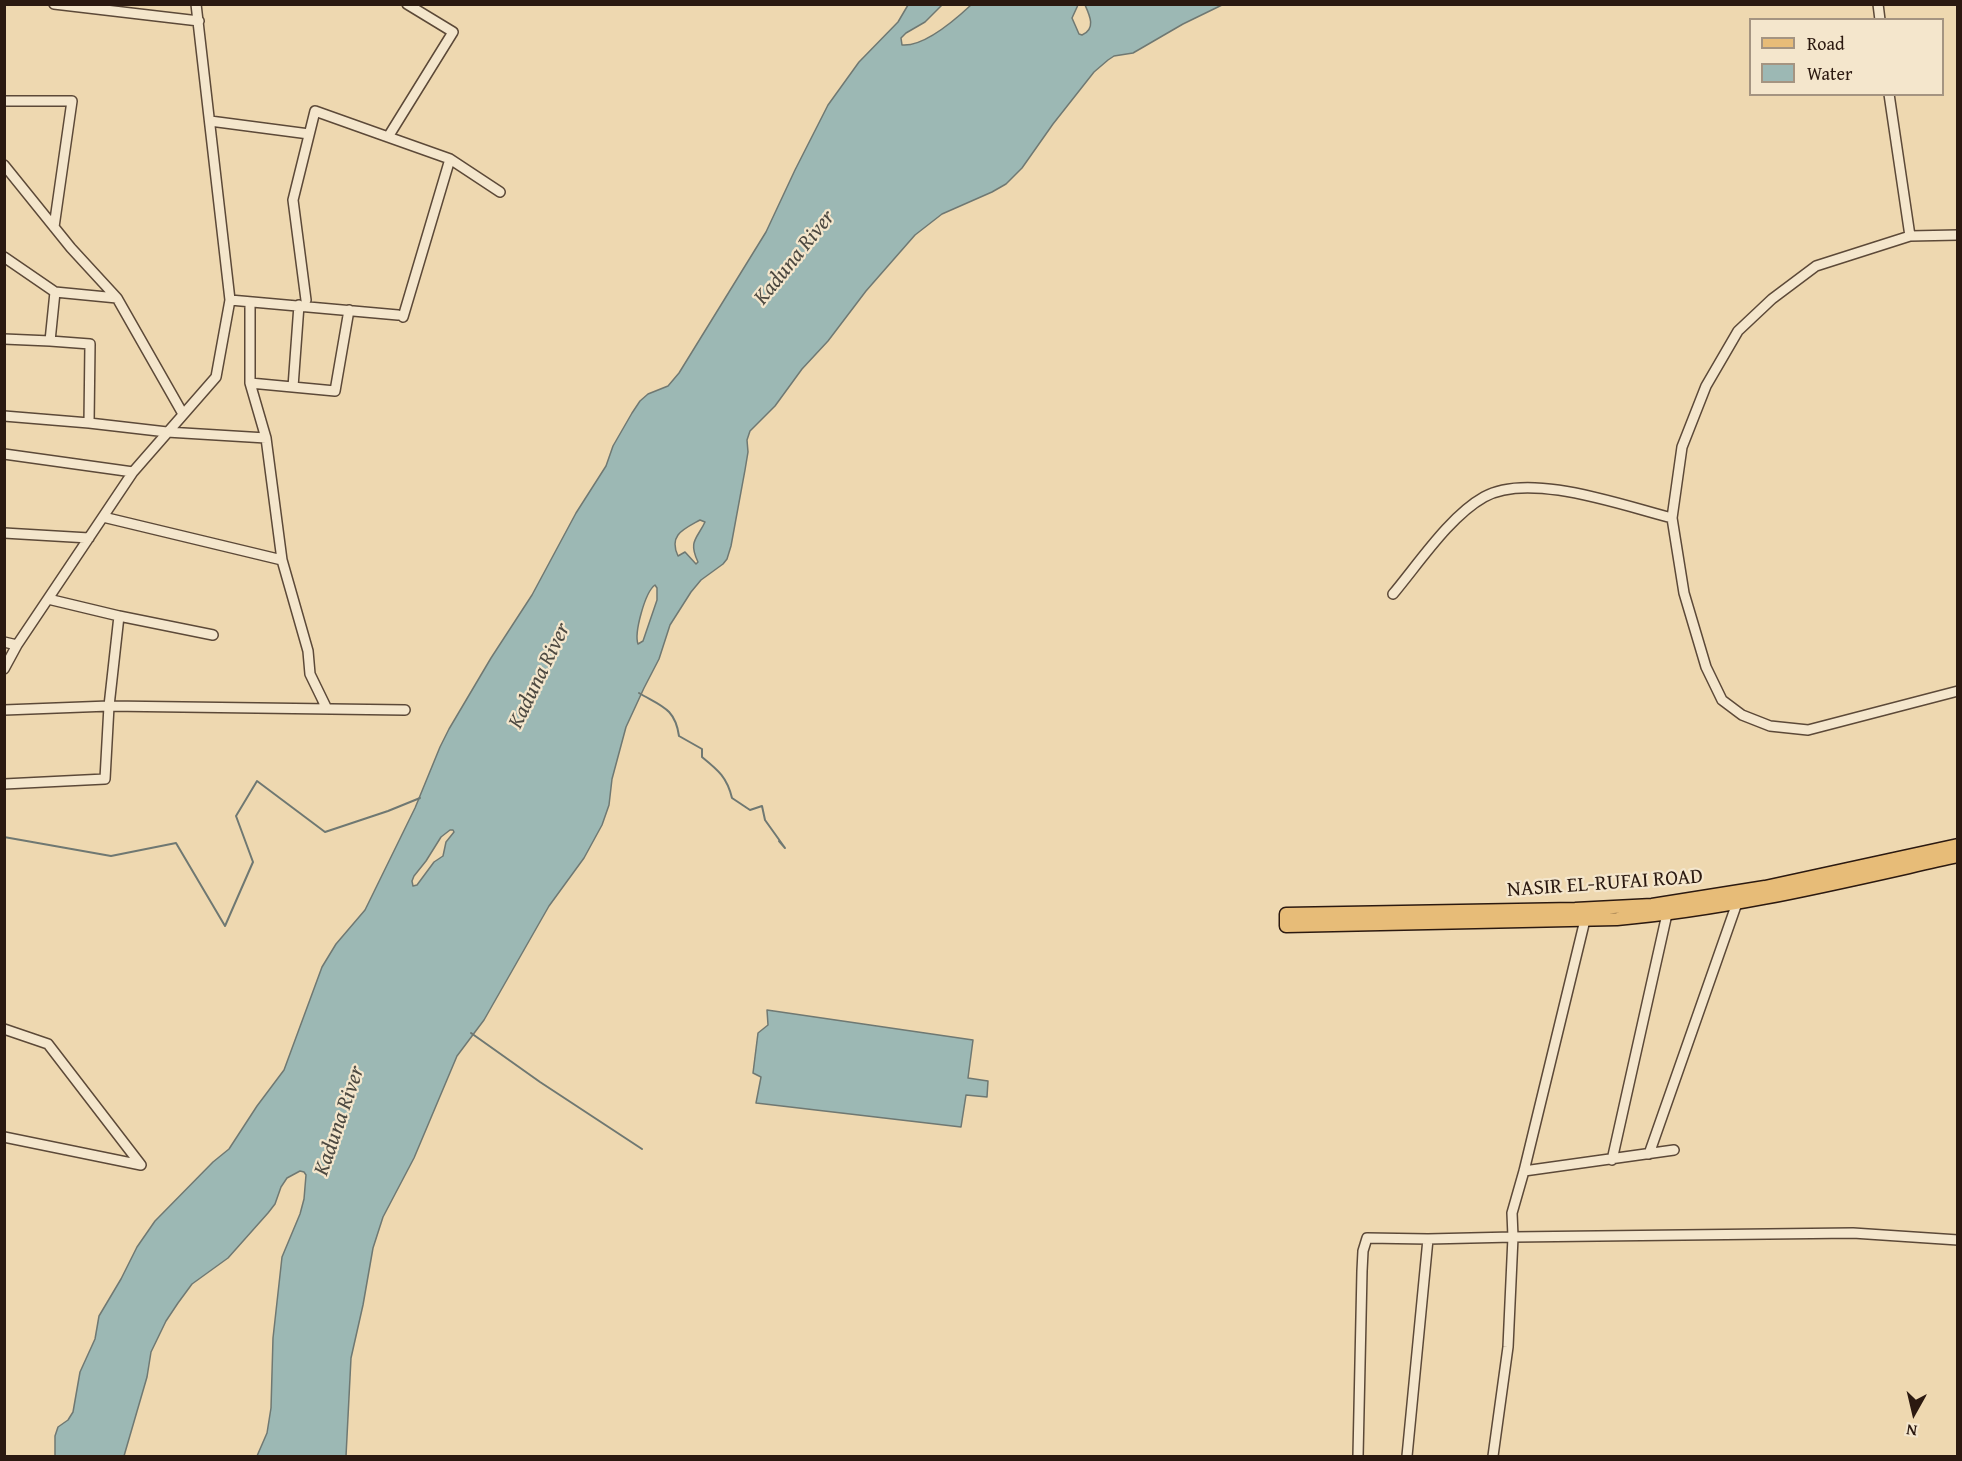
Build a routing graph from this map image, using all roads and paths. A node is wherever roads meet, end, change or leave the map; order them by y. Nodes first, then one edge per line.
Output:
1 (54, 4) edge
2 (196, 4) edge
3 (407, 4) edge
4 (199, 21) junction
5 (1889, 96) edge
6 (4, 101) edge
7 (210, 121) junction
8 (309, 134) junction
9 (388, 137) junction
10 (450, 159) junction
11 (4, 165) edge
12 (500, 192) dead end
13 (54, 227) junction
14 (1958, 235) edge
15 (1910, 236) junction
16 (4, 257) edge
17 (56, 292) junction
18 (117, 298) junction
19 (230, 300) junction
20 (302, 302) junction
21 (250, 303) junction
22 (349, 310) junction
23 (4, 339) edge
24 (50, 341) junction
25 (250, 383) junction
26 (293, 387) junction
27 (183, 414) junction
28 (4, 416) edge
29 (89, 423) junction
30 (166, 432) junction
31 (266, 438) junction
32 (4, 454) edge
33 (133, 472) junction
34 (103, 517) junction
35 (1672, 518) junction
36 (4, 533) edge
37 (89, 538) junction
38 (282, 560) junction
39 (1393, 594) dead end
40 (48, 599) junction
41 (119, 616) junction
42 (213, 634) dead end
43 (4, 642) edge
44 (17, 645) junction
45 (4, 669) edge
46 (1958, 691) edge
47 (109, 706) junction
48 (327, 709) junction
49 (4, 710) edge
50 (405, 710) dead end
51 (4, 784) edge
52 (1958, 845) edge
53 (1958, 856) edge
54 (1876, 869) junction
55 (1737, 903) junction
56 (1286, 914) dead end
57 (1667, 914) junction
58 (1441, 917) junction
59 (1585, 920) junction
60 (4, 1029) edge
61 (4, 1137) edge
62 (1674, 1150) dead end
63 (1649, 1154) junction
64 (1612, 1160) junction
65 (1524, 1172) junction
66 (1513, 1237) junction
67 (1428, 1239) junction
68 (1958, 1240) edge
69 (1358, 1456) edge
70 (1407, 1456) edge
71 (1493, 1456) edge

1 - 4 street
2 - 4 street
3 - 9 street
4 - 7 street
5 - 15 street
6 - 13 street
7 - 8 street
7 - 19 street
8 - 9 street
8 - 20 street
9 - 10 street
10 - 12 street
10 - 22 street
11 - 13 street
13 - 18 street
14 - 15 street
15 - 35 street
16 - 17 street
17 - 18 street
17 - 24 street
18 - 27 street
19 - 21 street
19 - 27 street
20 - 21 street
20 - 22 street
20 - 26 street
21 - 25 street
22 - 26 street
23 - 24 street
24 - 29 street
25 - 26 street
25 - 31 street
27 - 30 street
28 - 29 street
29 - 30 street
30 - 31 street
30 - 33 street
31 - 38 street
32 - 33 street
33 - 34 street
34 - 37 street
34 - 38 street
35 - 39 street
35 - 46 street
36 - 37 street
37 - 40 street
38 - 48 street
40 - 41 street
40 - 44 street
41 - 42 street
41 - 47 street
43 - 44 street
44 - 45 street
47 - 48 street
47 - 49 street
47 - 51 street
48 - 50 street
52 - 54 main road, NASIR EL-RUFAI ROAD
53 - 54 main road, NASIR EL-RUFAI ROAD
54 - 55 main road, NASIR EL-RUFAI ROAD
54 - 58 main road, NASIR EL-RUFAI ROAD
55 - 57 main road, NASIR EL-RUFAI ROAD
55 - 63 street
56 - 58 main road
57 - 59 main road, NASIR EL-RUFAI ROAD
57 - 64 street
58 - 59 main road, NASIR EL-RUFAI ROAD
59 - 65 street
60 - 61 street
62 - 63 street
63 - 64 street
64 - 65 street
65 - 66 street
66 - 67 street
66 - 68 street
66 - 71 street
67 - 69 street
67 - 70 street

